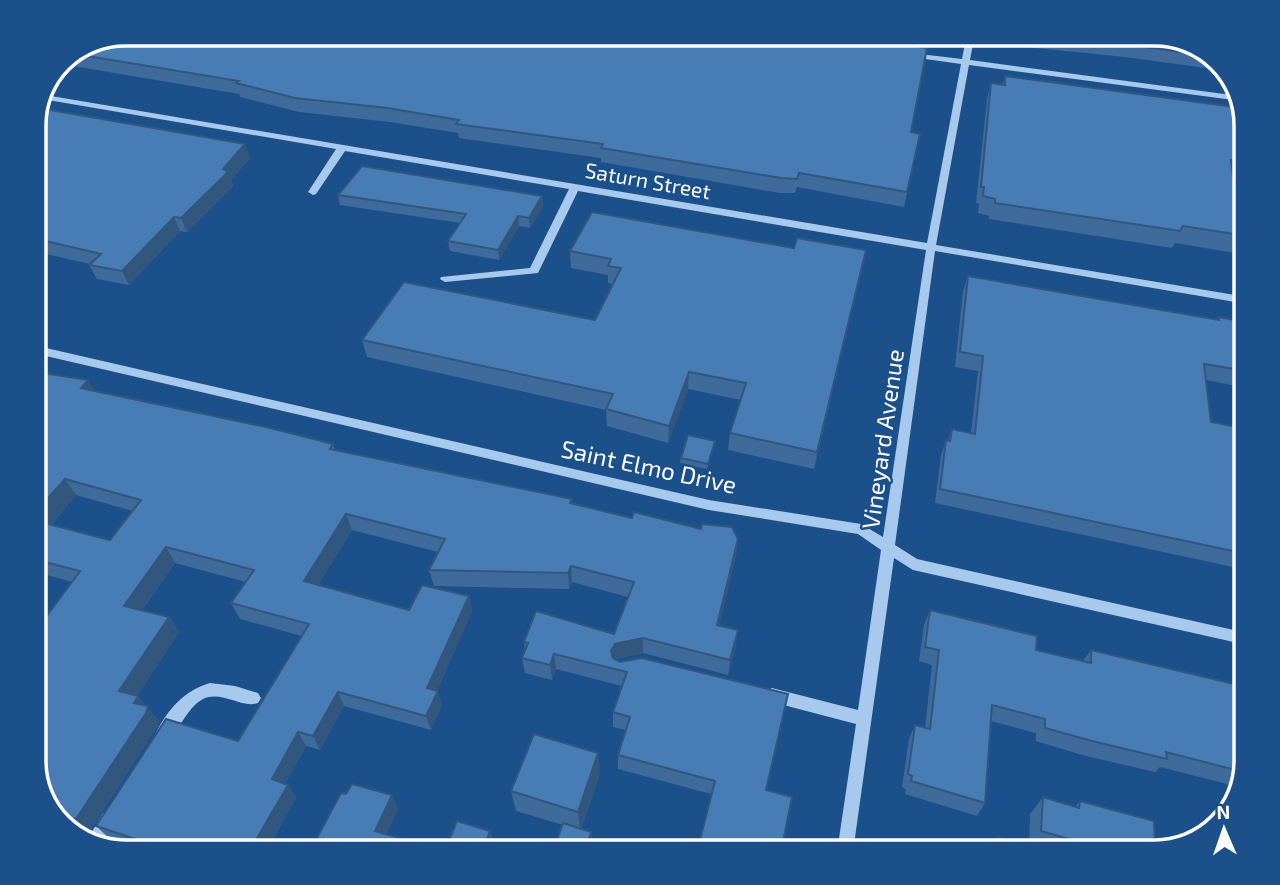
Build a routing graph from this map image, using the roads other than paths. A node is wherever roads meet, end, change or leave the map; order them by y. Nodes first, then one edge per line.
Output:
1 (969, 45) edge
2 (905, 54) edge
3 (966, 62) junction
4 (51, 98) edge
5 (1229, 98) edge
6 (342, 148) junction
7 (575, 187) junction
8 (313, 192) dead end
9 (931, 247) junction
10 (445, 279) dead end
11 (1234, 299) edge
12 (46, 352) edge
13 (888, 544) junction
14 (1234, 636) edge
15 (750, 690) edge
16 (253, 698) dead end
17 (863, 719) junction
18 (155, 748) edge
19 (117, 807) edge
20 (99, 835) edge
21 (847, 840) edge

1 - 3 street, Vineyard Avenue
2 - 3 street
3 - 5 street
3 - 9 street, Vineyard Avenue
4 - 6 street, Saturn Street
6 - 7 street, Saturn Street
6 - 8 street
7 - 9 street, Saturn Street
7 - 10 street
9 - 11 street, Saturn Street
9 - 13 street, Vineyard Avenue
12 - 13 street, Saint Elmo Drive
13 - 14 street, Saint Elmo Drive
13 - 17 street, Vineyard Avenue
15 - 17 street
16 - 18 street
17 - 21 street, Vineyard Avenue
19 - 20 street

